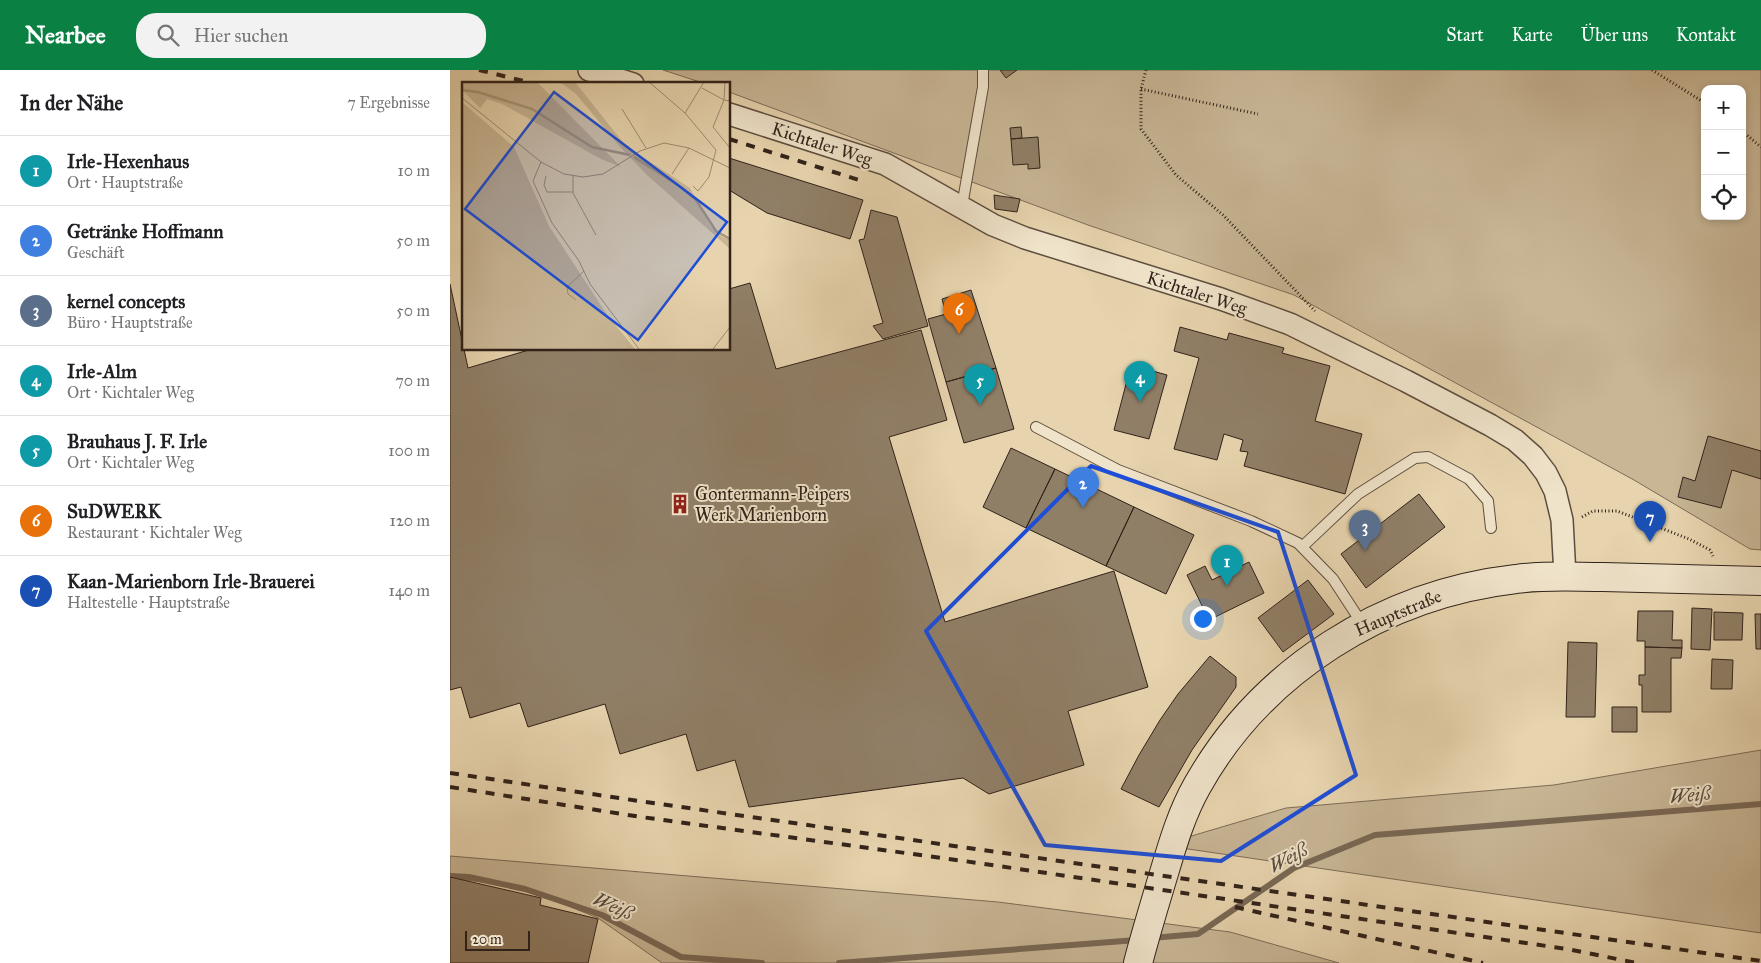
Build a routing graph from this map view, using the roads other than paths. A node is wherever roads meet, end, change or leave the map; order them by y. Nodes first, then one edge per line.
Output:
1 (589, 70) edge
2 (983, 70) edge
3 (627, 82) edge
4 (730, 114) edge
5 (962, 206) junction
6 (1036, 427) dead end
7 (1491, 528) dead end
8 (1302, 547) junction
9 (1565, 576) junction
10 (1761, 581) edge
11 (1363, 625) junction
12 (1138, 963) edge

1 - 3 street
2 - 5 lane
4 - 5 street, Kichtaler Weg
5 - 9 street, Kichtaler Weg
6 - 8 lane
7 - 8 lane
8 - 11 lane
9 - 10 main road, Hauptstraße
9 - 11 main road, Hauptstraße
11 - 12 main road, Hauptstraße

